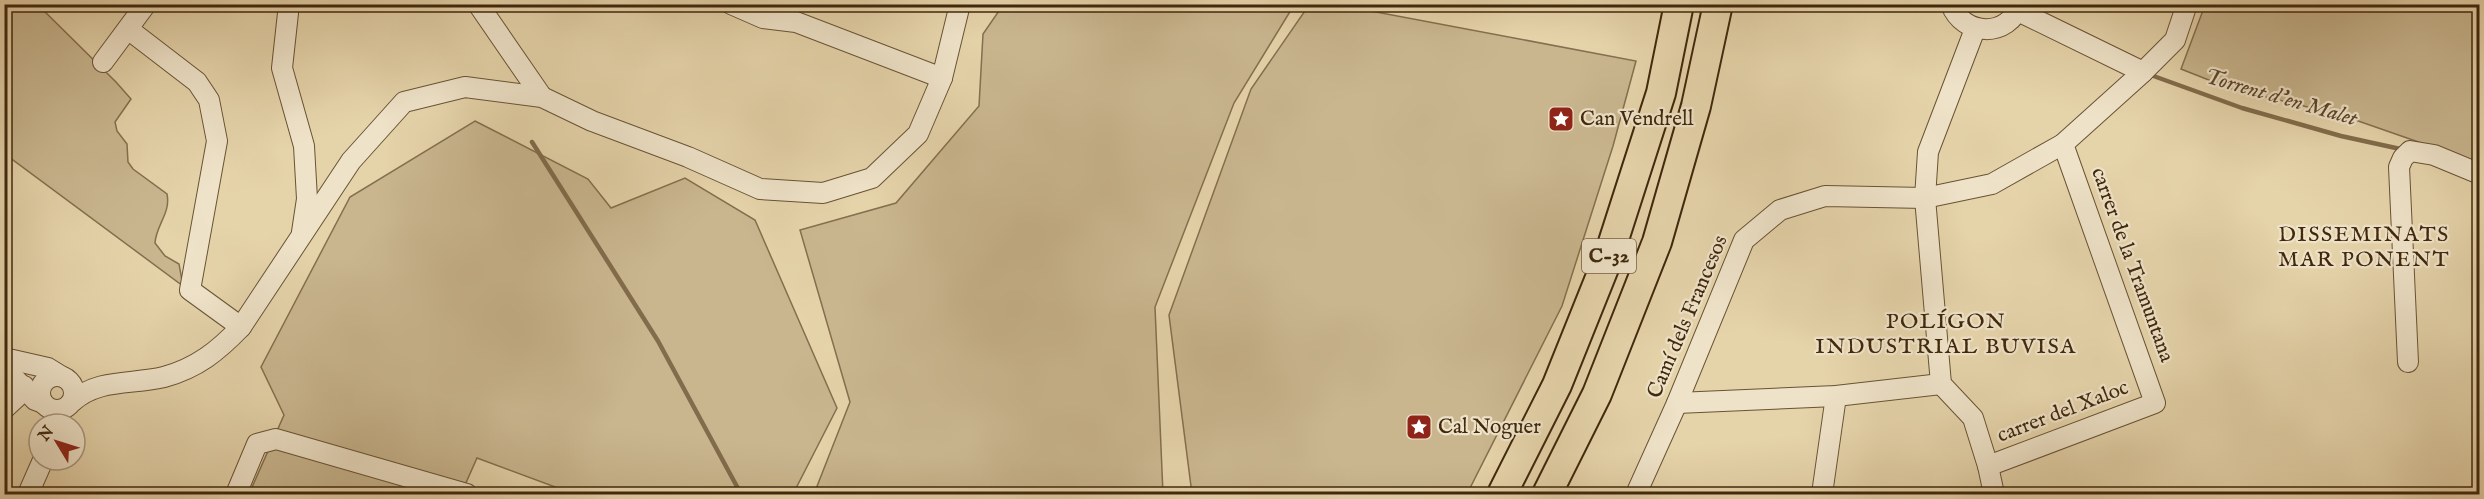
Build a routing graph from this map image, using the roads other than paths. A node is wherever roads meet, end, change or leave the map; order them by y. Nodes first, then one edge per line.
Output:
1 (146, 4) edge
2 (289, 4) edge
3 (478, 4) edge
4 (731, 4) edge
5 (960, 4) edge
6 (1680, 4) edge
7 (1718, 4) edge
8 (1951, 4) edge
9 (2187, 4) edge
10 (2019, 8) edge
11 (128, 29) junction
12 (1975, 29) junction
13 (103, 62) dead end
14 (2143, 72) junction
15 (942, 78) junction
16 (542, 98) junction
17 (2062, 144) junction
18 (2480, 174) edge
19 (1925, 198) junction
20 (301, 238) junction
21 (244, 322) junction
22 (4, 358) edge
23 (2408, 362) dead end
24 (4, 367) edge
25 (62, 376) junction
26 (132, 380) junction
27 (1941, 384) junction
28 (24, 386) junction
29 (1836, 396) junction
30 (1677, 403) junction
31 (2155, 403) joint
32 (4, 409) edge
33 (43, 411) edge
34 (67, 411) edge
35 (1988, 466) junction
36 (34, 472) edge
37 (38, 472) edge
38 (31, 487) edge
39 (236, 495) edge
40 (467, 495) edge
41 (1502, 495) edge
42 (1547, 495) edge
43 (1636, 495) edge
44 (1821, 495) edge
45 (1994, 495) edge

1 - 11 street
2 - 20 street
3 - 16 street
4 - 15 street
5 - 15 street
6 - 41 highway, C-32
7 - 42 highway, C-32
8 - 12 street
9 - 14 street, Camí dels Francesos
10 - 12 street
10 - 14 street
11 - 13 street
11 - 21 street
12 - 19 street
14 - 17 street, Camí dels Francesos
15 - 16 street
16 - 20 street
17 - 19 street, Camí dels Francesos
17 - 31 street, carrer de la Tramuntana
18 - 23 street
19 - 27 street
19 - 30 street, Camí dels Francesos
20 - 21 street
21 - 26 street
22 - 25 street
24 - 28 street
25 - 26 street
25 - 33 street
25 - 34 street
26 - 34 street
27 - 29 street
27 - 35 street
28 - 32 street
28 - 33 street
29 - 30 street
29 - 44 street
30 - 43 street, Camí dels Francesos
31 - 35 street, carrer del Xaloc
33 - 34 street
35 - 45 street
36 - 38 street
37 - 38 street
39 - 40 street

